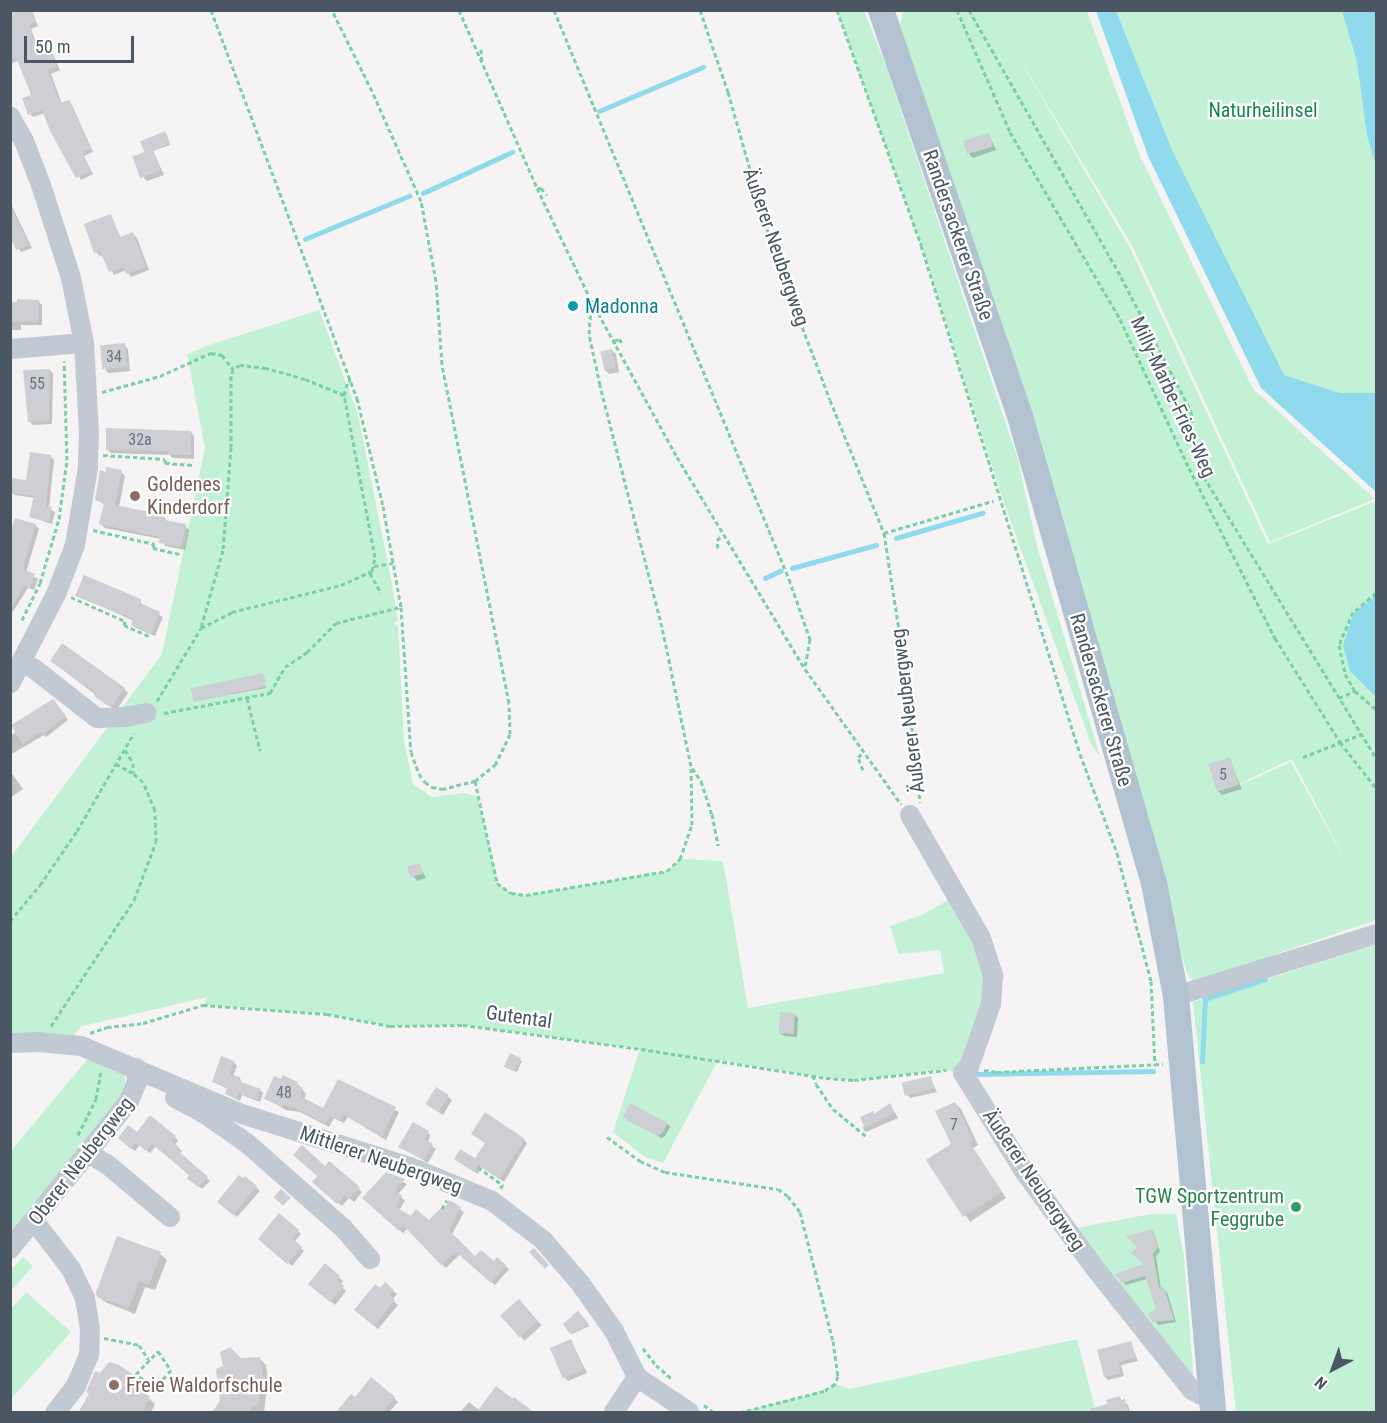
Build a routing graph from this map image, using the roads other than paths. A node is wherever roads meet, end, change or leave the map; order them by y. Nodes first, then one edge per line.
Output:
1 (881, 10) edge
2 (10, 116) edge
3 (10, 141) edge
4 (32, 164) junction
5 (84, 343) junction
6 (10, 349) edge
7 (22, 664) junction
8 (10, 684) edge
9 (147, 713) road end
10 (910, 815) road end
11 (1377, 934) edge
12 (1176, 996) junction
13 (10, 1043) edge
14 (136, 1075) junction
15 (83, 1145) junction
16 (170, 1217) dead end
17 (35, 1222) junction
18 (10, 1249) edge
19 (370, 1258) dead end
20 (637, 1377) junction
21 (1212, 1406) edge
22 (56, 1413) edge
23 (614, 1413) edge
24 (688, 1413) edge

1 - 12 main road, Randersackerer Straße
2 - 4 street
3 - 4 street
4 - 5 street
5 - 6 street
5 - 7 street
7 - 8 street
7 - 9 street
10 - 21 street, Äußerer Neubergweg
11 - 12 street
12 - 21 main road, Randersackerer Straße
13 - 14 street, Mittlerer Neubergweg
14 - 15 street, Oberer Neubergweg
14 - 19 street, Mittlerer Neubergweg
14 - 20 street, Mittlerer Neubergweg
15 - 16 street
15 - 17 street, Oberer Neubergweg
17 - 18 street, Oberer Neubergweg
17 - 22 street
20 - 23 street
20 - 24 street

